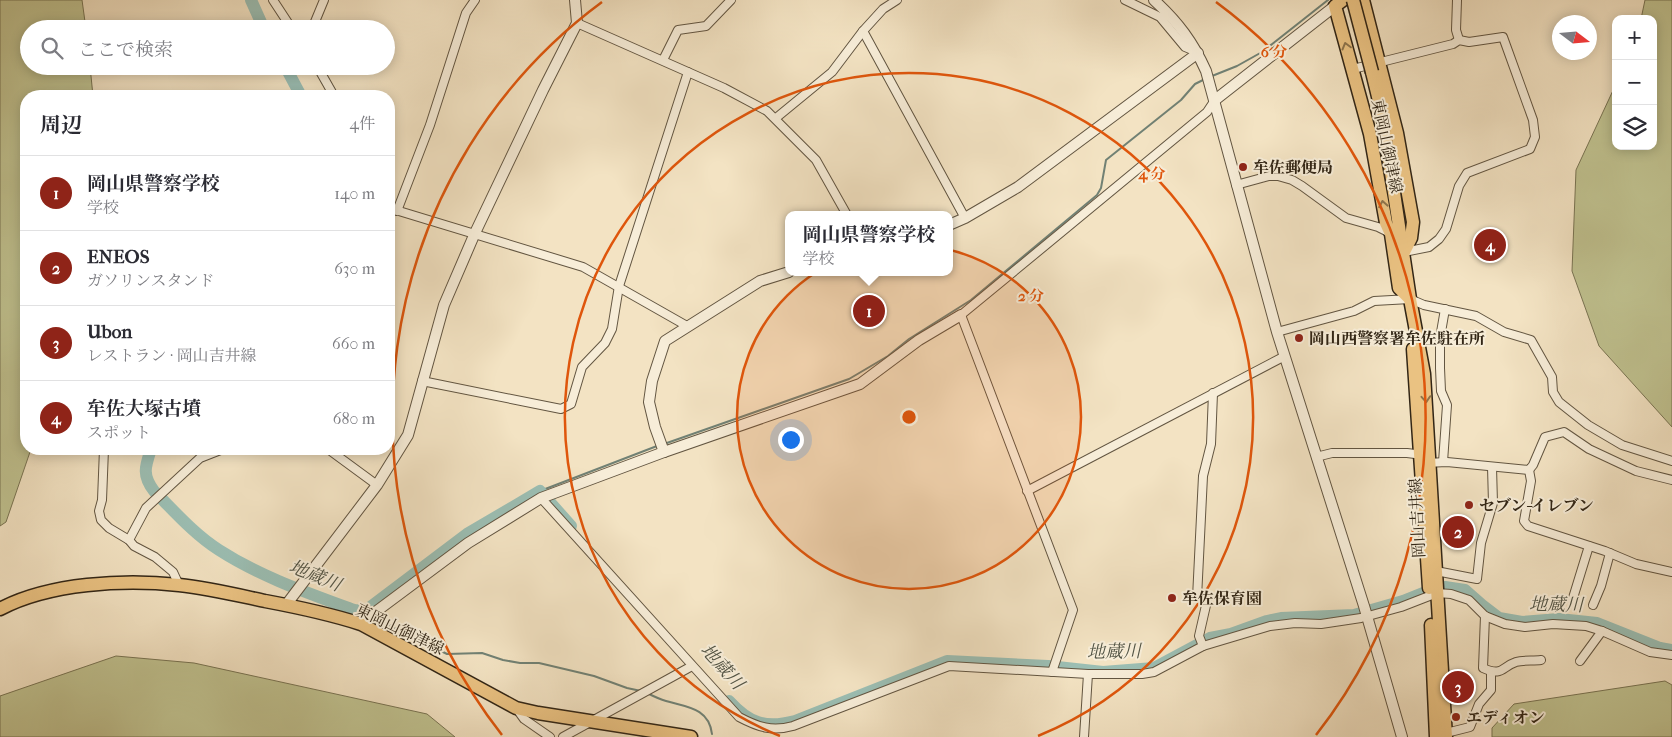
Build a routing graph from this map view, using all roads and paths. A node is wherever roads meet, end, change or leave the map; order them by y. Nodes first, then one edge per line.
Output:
1 (273, 0) edge
2 (324, 0) edge
3 (475, 0) edge
4 (575, 0) edge
5 (731, 0) edge
6 (897, 0) edge
7 (1126, 0) edge
8 (1154, 0) edge
9 (1353, 0) edge
10 (1363, 0) edge
11 (1456, 0) edge
12 (1339, 3) edge
13 (286, 20) edge
14 (316, 20) edge
15 (577, 23) junction
16 (863, 31) junction
17 (1460, 40) junction
18 (1198, 53) junction
19 (663, 60) junction
20 (1380, 62) junction
21 (1353, 69) junction
22 (688, 72) junction
23 (322, 75) edge
24 (331, 90) edge
25 (1214, 95) junction
26 (776, 118) junction
27 (1236, 185) junction
28 (397, 211) joint
29 (845, 211) edge
30 (965, 218) junction
31 (953, 223) edge
32 (1396, 232) junction
33 (475, 233) junction
34 (1404, 252) junction
35 (785, 273) edge
36 (619, 286) junction
37 (1410, 299) junction
38 (1445, 309) junction
39 (961, 316) junction
40 (687, 326) junction
41 (1277, 332) junction
42 (1285, 356) junction
43 (422, 381) junction
44 (1213, 393) junction
45 (664, 452) junction
46 (104, 455) edge
47 (208, 455) edge
48 (336, 455) edge
49 (395, 455) edge
50 (395, 455) edge
51 (1316, 456) junction
52 (1428, 460) junction
53 (1672, 461) edge
54 (1492, 467) junction
55 (1529, 470) junction
56 (1672, 480) edge
57 (376, 485) junction
58 (1027, 490) junction
59 (541, 498) junction
60 (128, 540) junction
61 (1589, 546) junction
62 (1610, 553) junction
63 (1436, 571) junction
64 (1672, 572) edge
65 (179, 585) junction
66 (1433, 595) junction
67 (1573, 598) dead end
68 (1593, 604) dead end
69 (286, 605) junction
70 (0, 609) edge
71 (1365, 611) junction
72 (1485, 616) junction
73 (361, 624) junction
74 (1602, 631) junction
75 (1203, 646) junction
76 (1672, 655) edge
77 (1541, 660) dead end
78 (1580, 661) dead end
79 (692, 666) junction
80 (1052, 672) junction
81 (1491, 672) junction
82 (1088, 674) junction
83 (516, 708) junction
84 (592, 721) junction
85 (1443, 736) edge
86 (550, 737) edge
87 (563, 737) edge
88 (691, 737) edge
89 (1084, 737) edge
90 (1402, 737) edge

1 - 13 street
2 - 14 street
3 - 28 street
4 - 15 street
5 - 19 street
6 - 16 street
7 - 18 street
8 - 18 street
9 - 32 main road, 岡山吉井線, bridge
10 - 20 main road, 東岡山御津線
11 - 17 street
21 -> 12 main road, 東岡山御津線
12 - 25 street
15 - 19 street
15 - 33 street
16 - 26 street
16 - 30 street
17 - 20 street
17 - 34 street
18 - 25 street
18 - 30 street
19 - 22 street
20 - 21 street
20 - 34 main road, 東岡山御津線
32 -> 21 main road, 東岡山御津線
22 - 26 street
22 - 36 street
23 - 24 street
25 - 27 street
25 - 39 street
26 - 29 street
27 - 32 street
27 - 41 street
28 - 33 street
30 - 31 street
32 - 34 main road, 岡山吉井線
32 - 37 main road, 東岡山御津線
33 - 36 street
33 - 43 street
34 - 37 main road, 岡山吉井線
35 - 40 street
36 - 40 street
36 - 43 street
37 - 38 street
37 - 41 street
37 - 52 main road, 岡山吉井線
38 - 52 street
38 - 53 street
39 - 45 street
39 - 58 street
40 - 45 street
41 - 42 street
42 - 44 street
42 - 51 street
43 - 50 street
44 - 58 street
44 - 75 street
45 - 59 street
46 - 60 street
47 - 60 street
48 - 57 street
49 - 57 street
51 - 52 street
51 - 71 street
52 - 54 street
52 - 63 main road, 岡山吉井線
52 - 66 main road, 岡山吉井線
54 - 55 street
54 - 63 street
55 - 56 street
55 - 61 street
57 - 69 street
58 - 80 street
59 - 73 street
59 - 79 street
60 - 65 street
61 - 62 street
61 - 67 street
62 - 64 street
62 - 68 street
63 - 66 main road, 岡山吉井線
65 - 69 main road, 東岡山御津線
65 - 70 main road, 東岡山御津線
66 - 71 street
66 - 72 street
66 - 85 main road, 岡山吉井線
69 - 73 main road, 東岡山御津線
71 - 75 street
71 - 90 street
72 - 74 street
72 - 81 street
73 - 83 main road, 東岡山御津線
74 - 76 street
74 - 78 street
75 - 82 street
77 - 81 street
79 - 80 street
79 - 84 street
80 - 82 street
81 - 85 street
82 - 89 street
83 - 84 main road, 東岡山御津線
83 - 86 street
84 - 87 street
84 - 88 main road, 東岡山御津線

